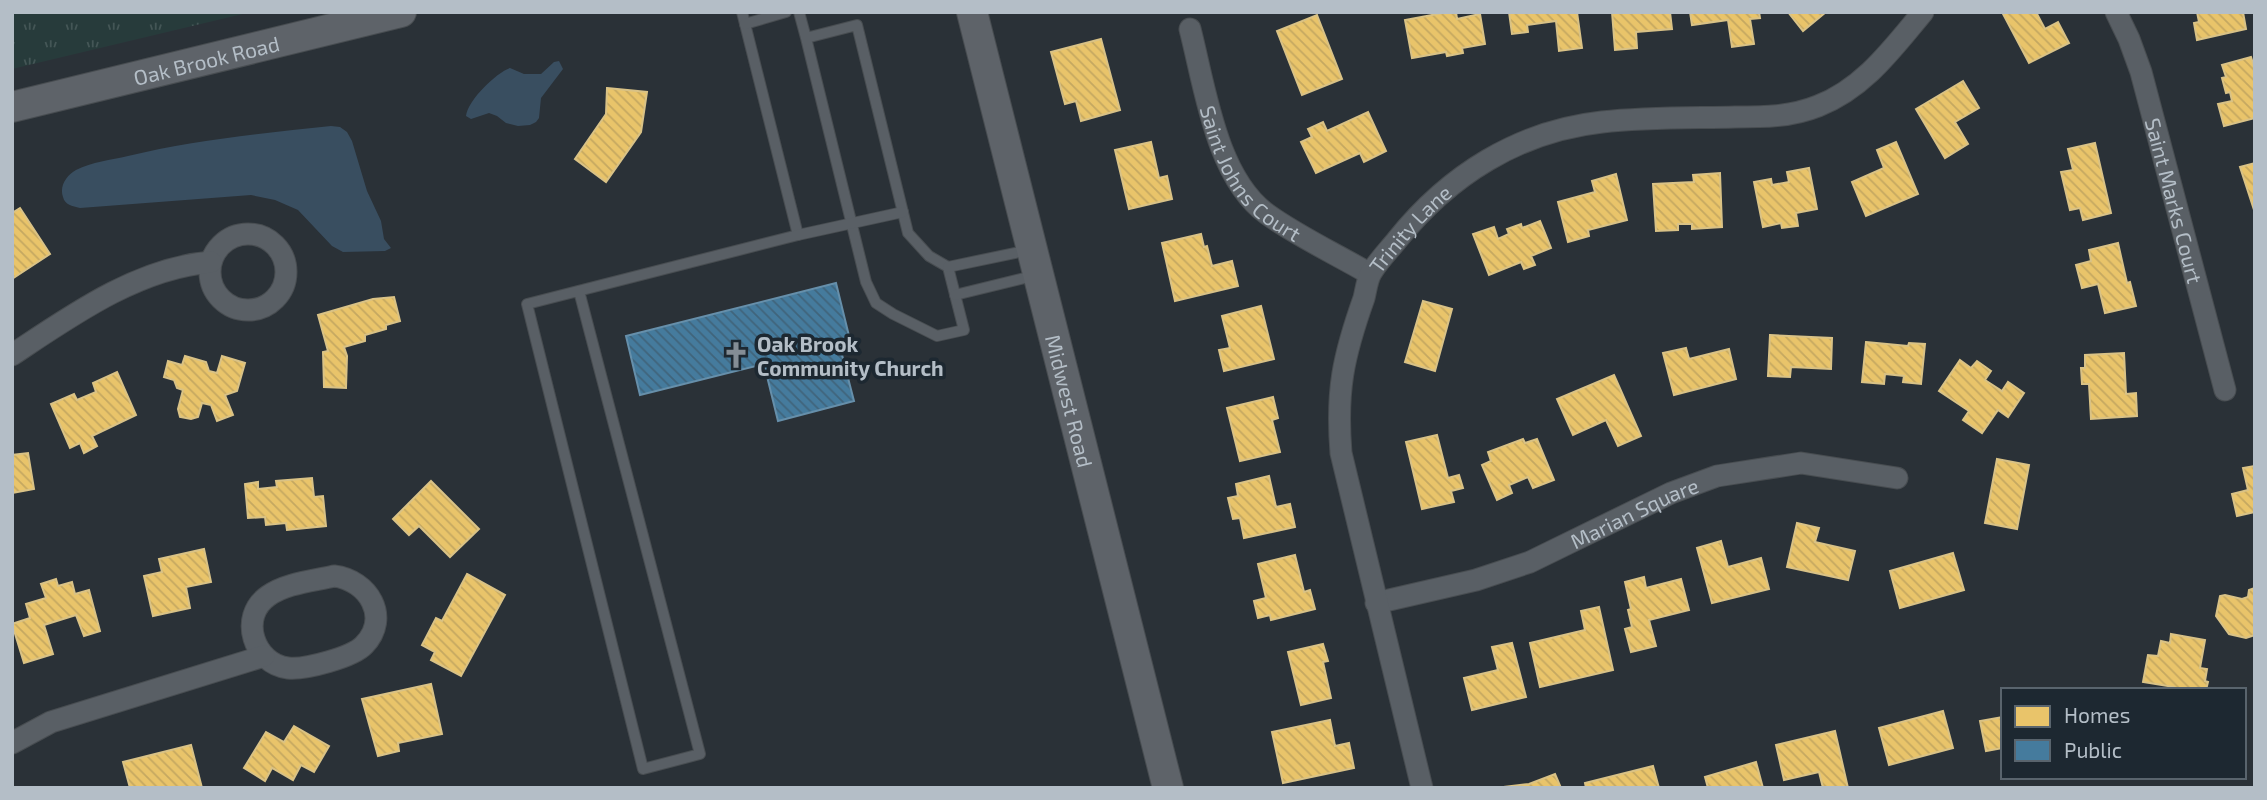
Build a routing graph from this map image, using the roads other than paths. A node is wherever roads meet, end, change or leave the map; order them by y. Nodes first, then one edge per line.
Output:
1 (401, 12) edge
2 (742, 12) edge
3 (786, 12) edge
4 (799, 12) edge
5 (972, 12) edge
6 (1923, 12) edge
7 (2116, 12) edge
8 (745, 24) junction
9 (1190, 29) dead end
10 (806, 38) junction
11 (12, 107) edge
12 (903, 212) junction
13 (852, 225) junction
14 (798, 235) junction
15 (211, 262) dead end
16 (1035, 262) junction
17 (948, 267) junction
18 (1370, 274) junction
19 (579, 290) junction
20 (955, 295) junction
21 (12, 355) edge
22 (2225, 390) dead end
23 (1897, 478) dead end
24 (1376, 603) junction
25 (264, 656) junction
26 (12, 744) edge
27 (1168, 788) edge
28 (1422, 788) edge

1 - 11 main road, Oak Brook Road
2 - 8 lane
3 - 8 lane
4 - 10 lane
5 - 16 main road, Midwest Road
6 - 18 street, Trinity Lane
7 - 22 street, Saint Marks Court
8 - 14 lane
9 - 18 street, Saint Johns Court
10 - 12 lane
10 - 13 lane
12 - 13 lane
12 - 17 lane
13 - 14 lane
13 - 20 lane
14 - 19 lane
15 - 21 street
16 - 17 lane
16 - 20 lane
16 - 27 main road, Midwest Road
17 - 20 lane
18 - 24 street, Trinity Lane
19 - 19 lane
23 - 24 street, Marian Square
24 - 28 street, Trinity Lane
25 - 25 street
25 - 26 street

